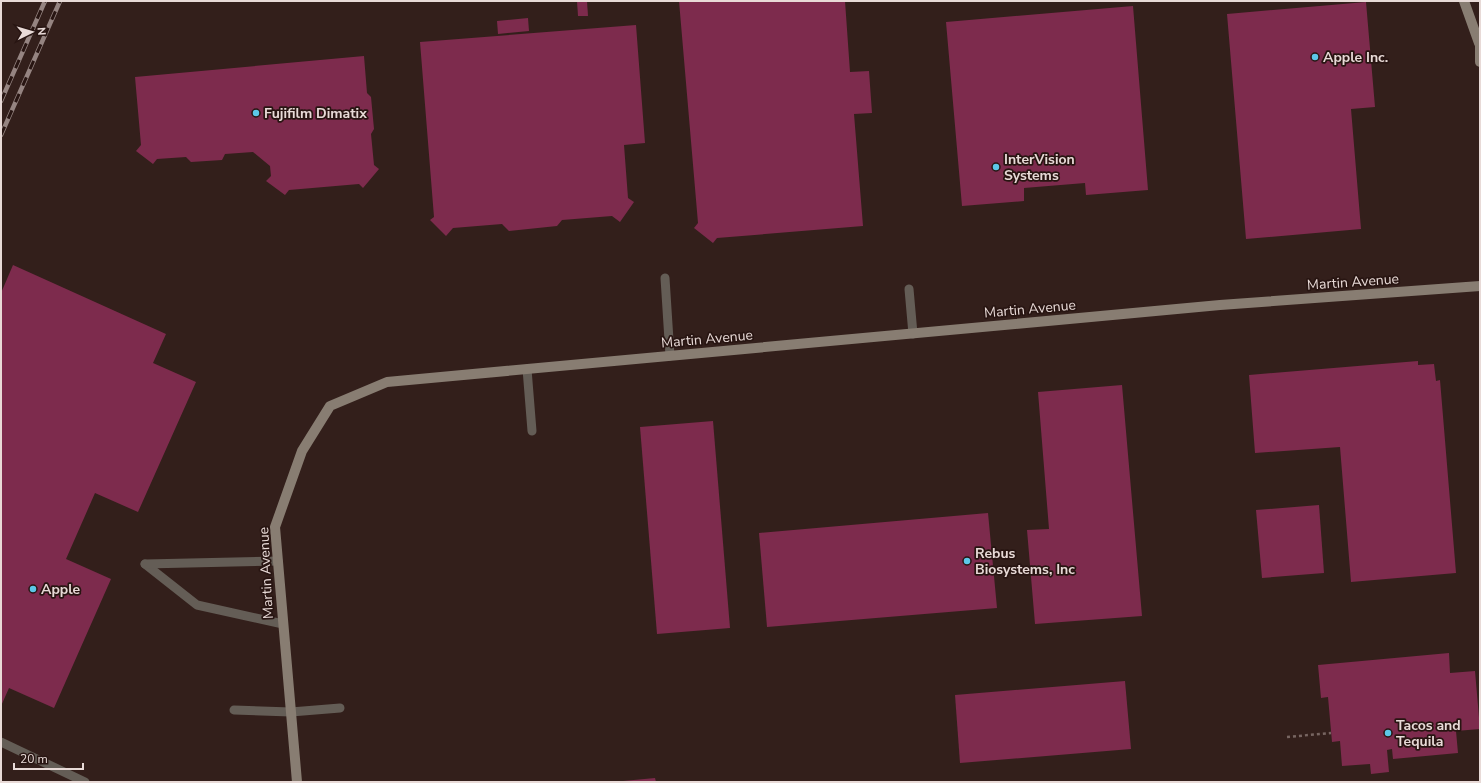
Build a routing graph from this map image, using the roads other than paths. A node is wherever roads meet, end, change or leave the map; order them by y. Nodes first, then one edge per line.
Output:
1 (1464, 1) edge
2 (1479, 39) edge
3 (1480, 62) edge
4 (665, 278) dead end
5 (1480, 286) edge
6 (909, 289) dead end
7 (913, 334) junction
8 (670, 356) junction
9 (527, 370) junction
10 (532, 430) dead end
11 (278, 561) junction
12 (283, 624) junction
13 (340, 708) dead end
14 (234, 710) dead end
15 (291, 712) junction
16 (1, 742) edge
17 (85, 782) edge
18 (297, 782) edge

1 - 2 street
2 - 3 street
4 - 8 lane
5 - 7 street, Martin Avenue
6 - 7 lane
7 - 8 street, Martin Avenue
8 - 9 street, Martin Avenue
9 - 10 lane
9 - 11 street, Martin Avenue
11 - 12 street, Martin Avenue
11 - 12 lane
12 - 15 street, Martin Avenue
13 - 15 lane
14 - 15 lane
15 - 18 street, Martin Avenue
16 - 17 lane

